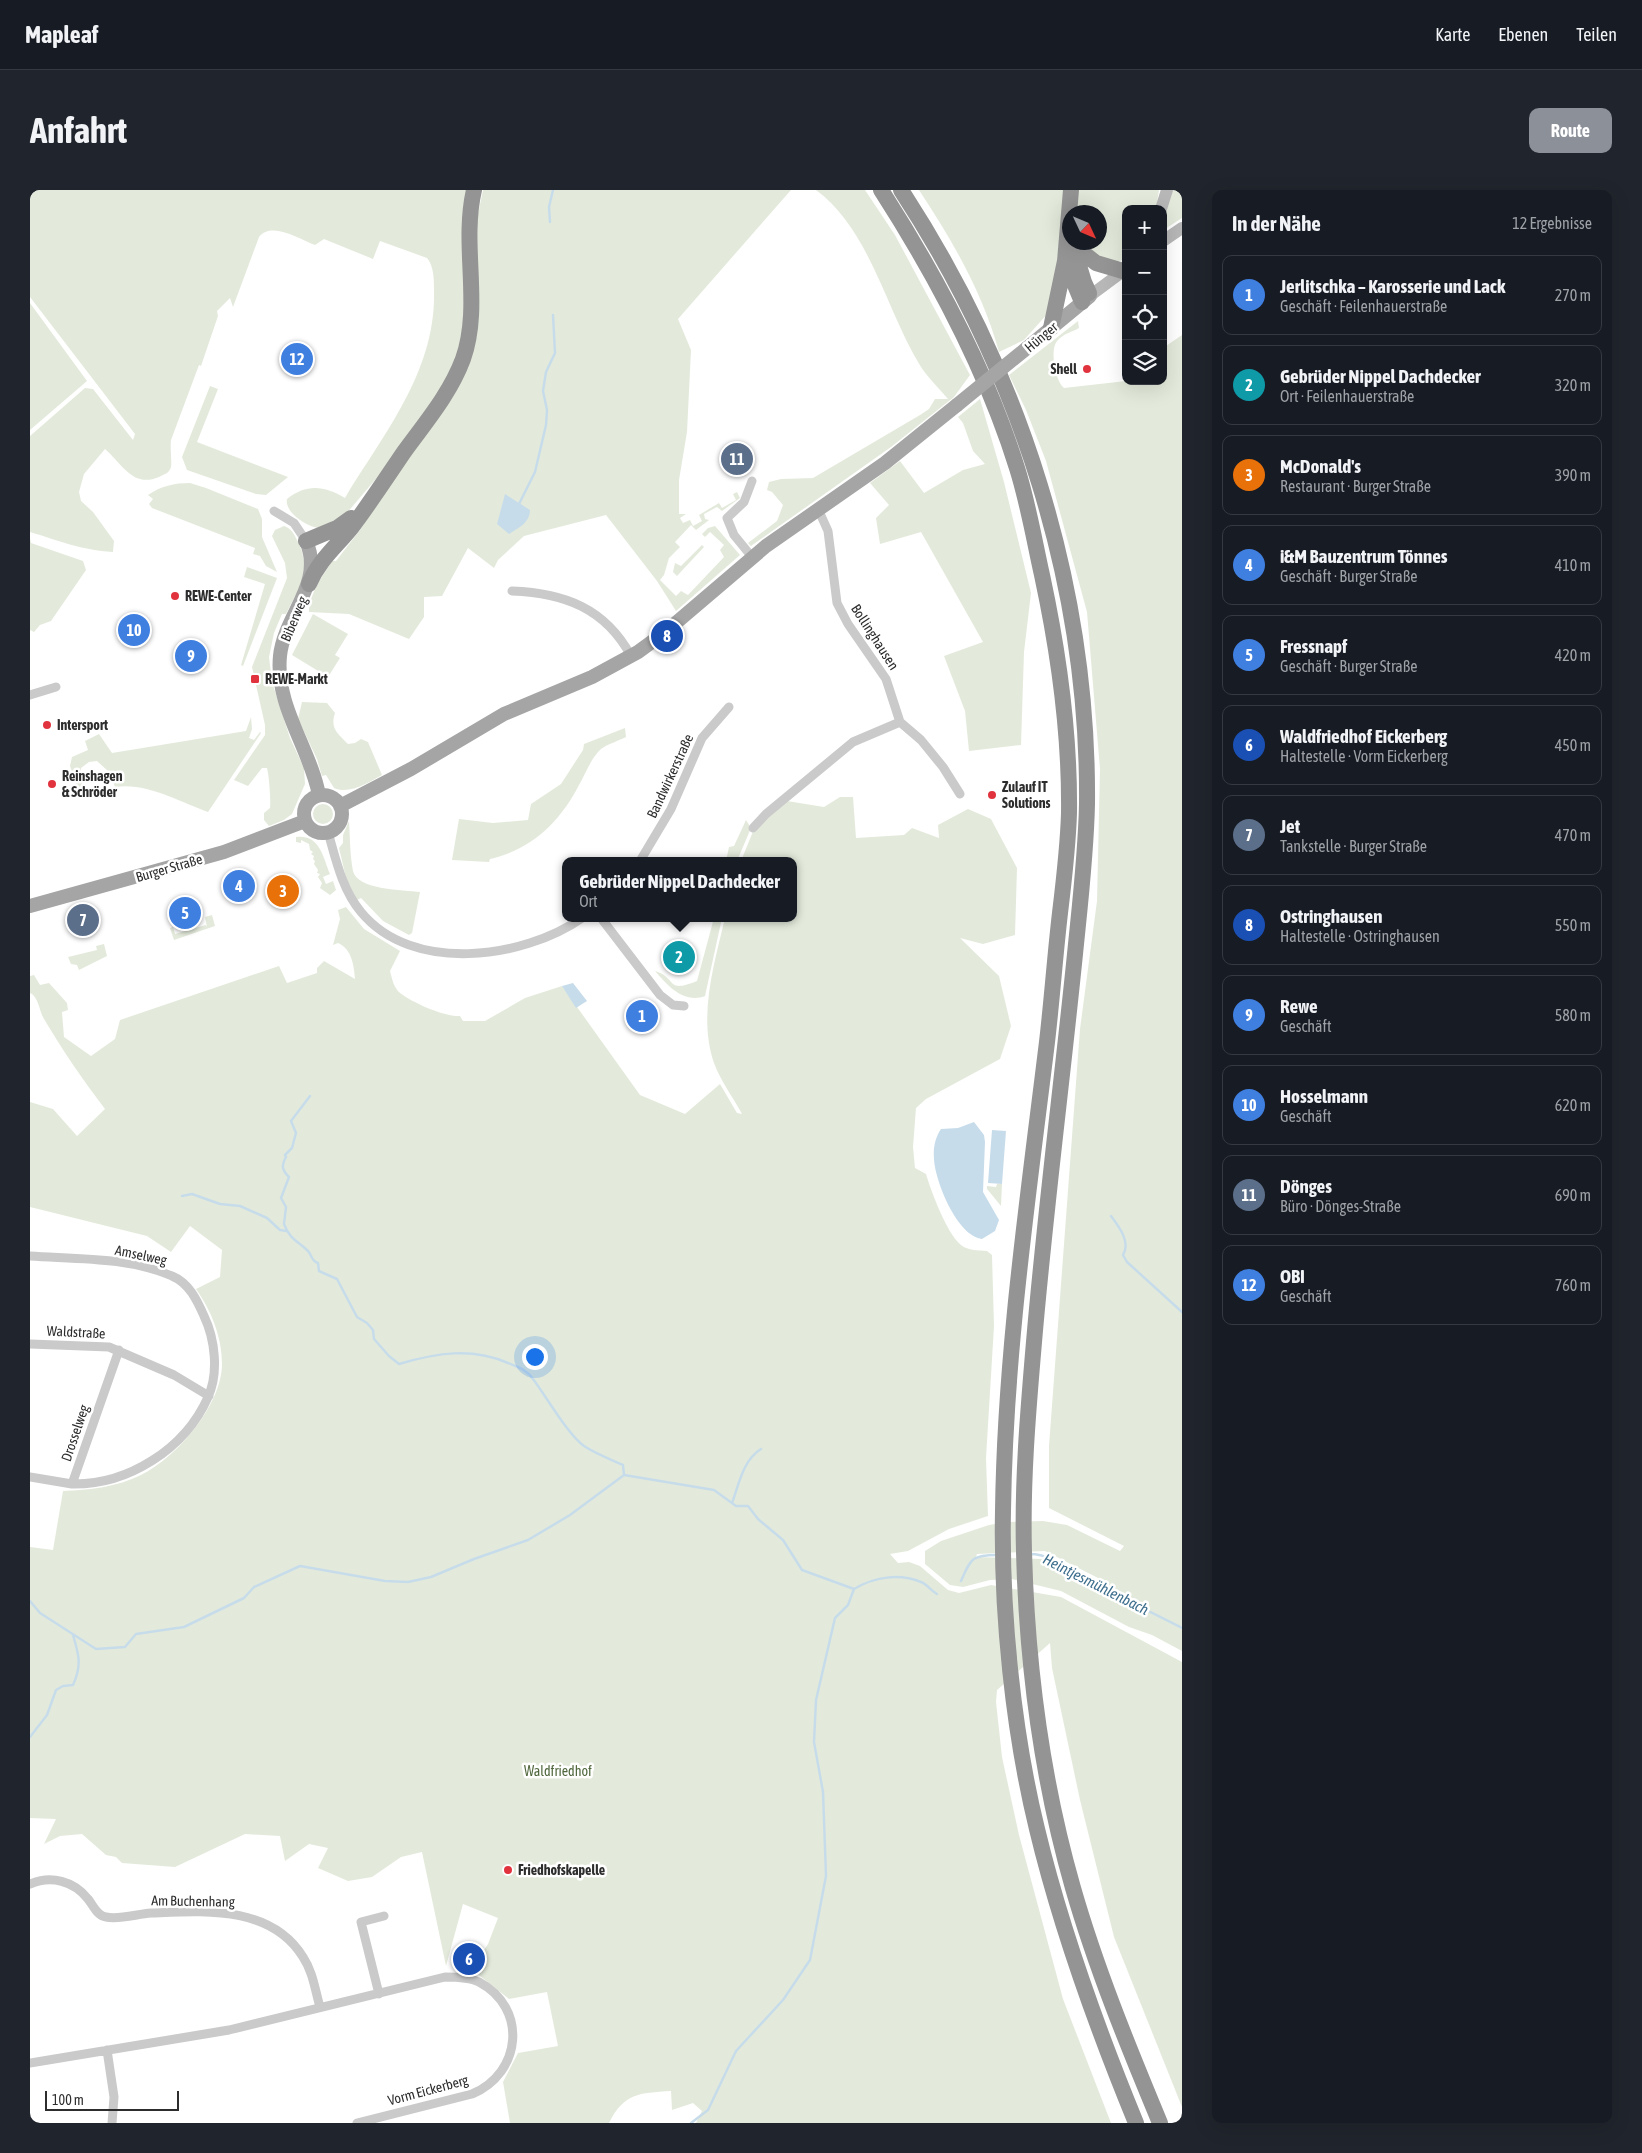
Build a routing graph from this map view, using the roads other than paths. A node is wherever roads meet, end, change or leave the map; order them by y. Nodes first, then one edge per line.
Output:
1 (474, 190) edge
2 (881, 190) edge
3 (901, 190) edge
4 (1071, 190) edge
5 (1167, 190) edge
6 (1071, 205) edge
7 (1162, 205) edge
8 (1182, 228) edge
9 (1167, 238) edge
10 (1067, 250) edge
11 (1076, 250) edge
12 (1085, 250) edge
13 (1065, 261) junction
14 (1122, 270) edge
15 (1122, 272) edge
16 (1086, 299) junction
17 (1050, 328) junction
18 (752, 481) dead end
19 (371, 499) junction
20 (818, 509) junction
21 (274, 511) dead end
22 (336, 543) junction
23 (307, 545) junction
24 (752, 557) junction
25 (308, 584) junction
26 (512, 591) dead end
27 (631, 656) junction
28 (56, 688) dead end
29 (30, 695) edge
30 (729, 707) dead end
31 (900, 722) junction
32 (960, 794) dead end
33 (319, 796) junction
34 (340, 806) junction
35 (305, 821) junction
36 (753, 828) dead end
37 (328, 832) junction
38 (642, 857) edge
39 (30, 906) edge
40 (575, 922) edge
41 (604, 922) edge
42 (684, 1006) dead end
43 (30, 1256) edge
44 (30, 1344) edge
45 (120, 1350) junction
46 (209, 1396) junction
47 (30, 1477) edge
48 (72, 1484) junction
49 (30, 1884) edge
50 (384, 1916) dead end
51 (379, 1994) junction
52 (320, 2007) junction
53 (107, 2050) junction
54 (30, 2062) edge
55 (112, 2123) edge
56 (357, 2123) edge
57 (1136, 2123) edge
58 (1160, 2123) edge

1 - 19 highway
2 - 57 highway
3 - 58 highway
4 - 6 highway
5 - 7 main road
8 - 9 main road
10 - 13 highway
11 - 16 highway
12 - 14 highway
13 - 16 highway
13 - 17 highway
15 - 16 main road, Hünger
16 - 17 main road, Hünger
17 - 20 main road, Hünger, bridge
18 - 24 street
19 - 22 highway
19 - 23 highway
20 - 24 main road, Hünger
20 - 31 street, Bollinghausen
21 - 23 street
22 - 23 highway
22 - 25 highway
23 - 25 main road, Biberweg
24 - 27 main road, Hünger
25 - 33 main road, Biberweg
26 - 27 street
27 - 34 main road, Hünger
28 - 29 street
30 - 38 street, Bandwirkerstraße
31 - 32 street
31 - 36 street
33 - 34 main road
33 - 35 main road
34 - 37 main road
35 - 37 main road
35 - 39 main road, Burger Straße
37 - 40 street
41 - 42 street
43 - 46 street, Amselweg
44 - 45 street, Waldstraße
45 - 46 street
45 - 48 street, Drosselweg
46 - 48 street, Amselweg
47 - 48 street
49 - 52 street, Am Buchenhang
50 - 51 street
51 - 52 street, Vorm Eickerberg
51 - 56 street, Vorm Eickerberg
52 - 53 street, Vorm Eickerberg
53 - 54 street, Vorm Eickerberg
53 - 55 street

